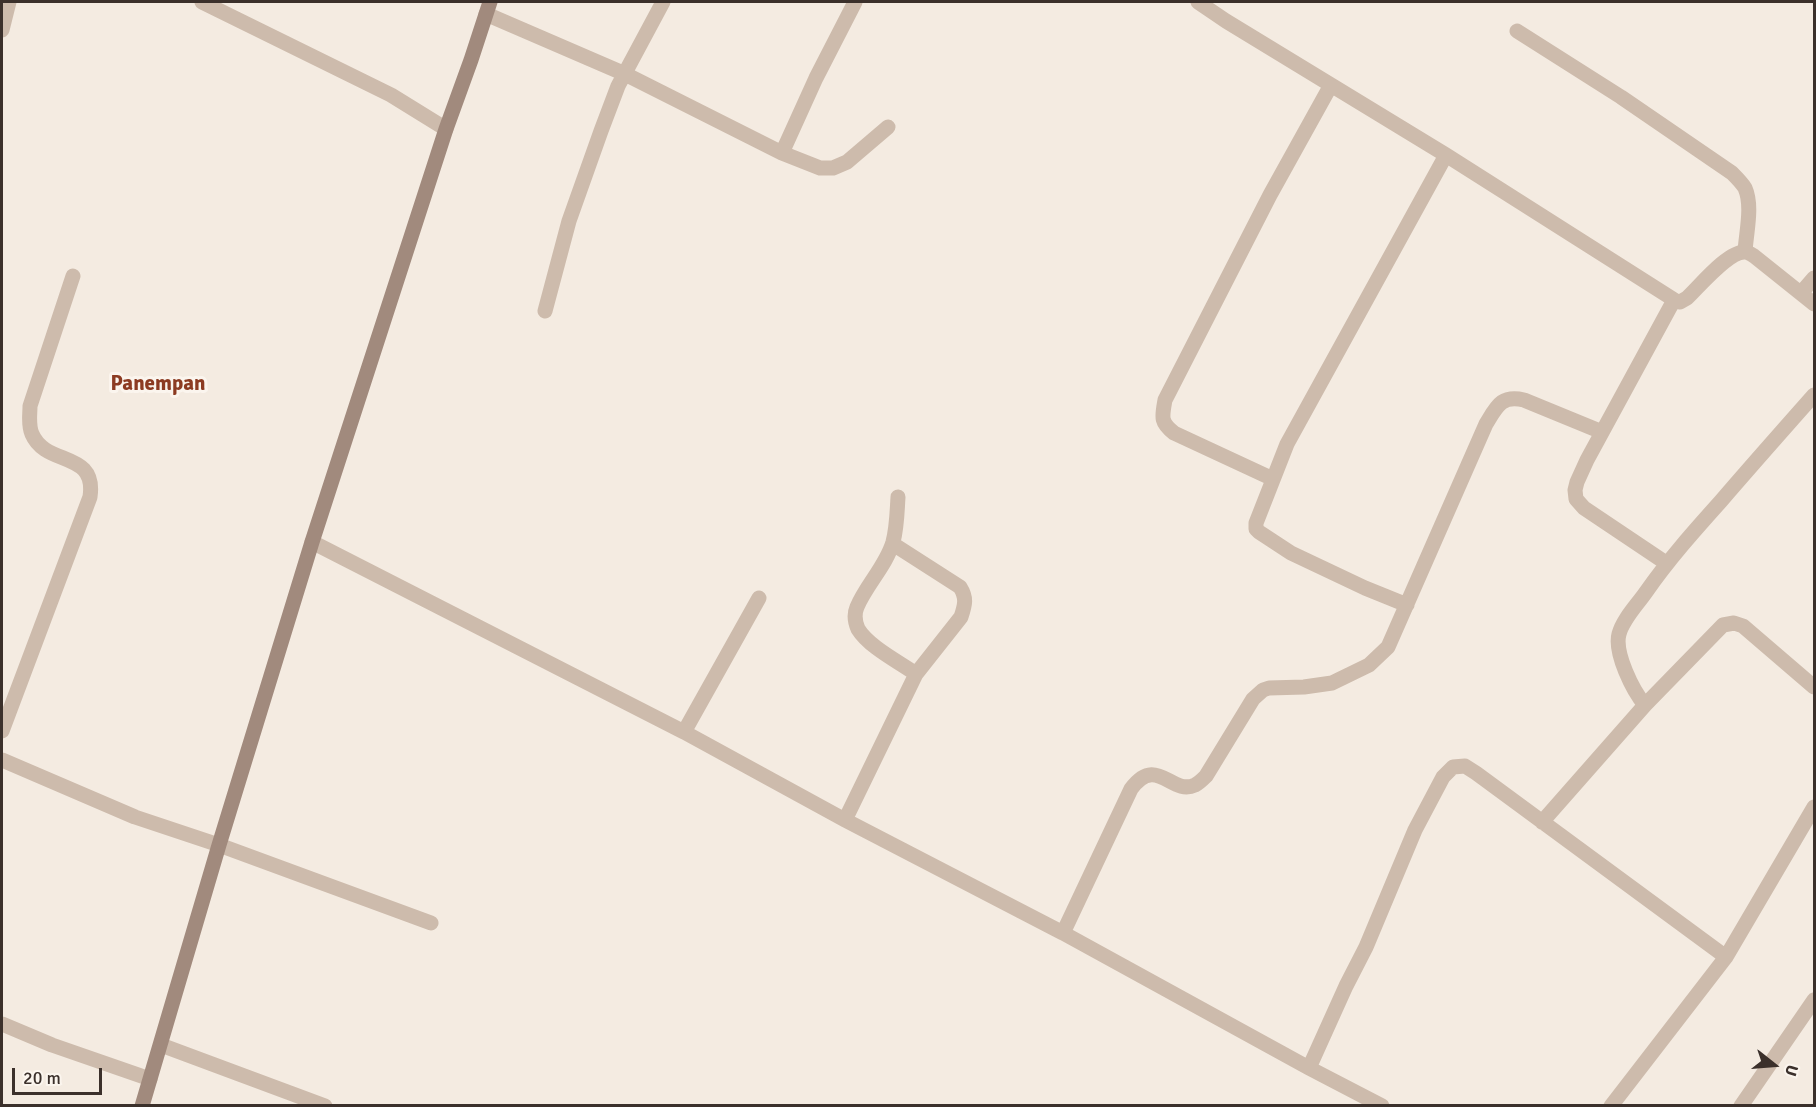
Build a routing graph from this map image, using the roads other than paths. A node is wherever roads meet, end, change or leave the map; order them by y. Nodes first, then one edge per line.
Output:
1 (9, 2) edge
2 (202, 2) edge
3 (663, 2) edge
4 (855, 2) edge
5 (1198, 2) edge
6 (488, 8) edge
7 (2, 30) edge
8 (1517, 32) dead end
9 (626, 74) junction
10 (1331, 85) junction
11 (888, 127) dead end
12 (446, 129) junction
13 (782, 153) junction
14 (1446, 155) junction
15 (1744, 252) junction
16 (73, 276) dead end
17 (1815, 278) edge
18 (1801, 293) junction
19 (1674, 300) junction
20 (1815, 304) edge
21 (545, 311) dead end
22 (1815, 395) edge
23 (1602, 432) junction
24 (1273, 479) junction
25 (898, 497) dead end
26 (312, 542) junction
27 (892, 544) junction
28 (1666, 563) junction
29 (759, 598) dead end
30 (1407, 605) junction
31 (916, 674) junction
32 (1815, 687) edge
33 (1645, 705) junction
34 (2, 731) edge
35 (684, 732) junction
36 (2, 760) edge
37 (1815, 807) edge
38 (845, 820) junction
39 (1542, 822) junction
40 (219, 845) junction
41 (430, 923) dead end
42 (1063, 933) junction
43 (1726, 957) junction
44 (1815, 1000) edge
45 (2, 1024) edge
46 (161, 1045) junction
47 (1309, 1068) junction
48 (150, 1079) junction
49 (142, 1106) edge
50 (325, 1106) edge
51 (1382, 1106) edge
52 (1611, 1106) edge
53 (1741, 1106) edge

1 - 7 street
2 - 12 street
3 - 9 street
4 - 13 street
5 - 10 street
6 - 9 street
6 - 12 main road
8 - 15 street
9 - 13 street
9 - 21 street
10 - 14 street
10 - 24 street
11 - 13 street
12 - 26 main road
14 - 19 street
14 - 24 street
15 - 18 street
15 - 19 street
16 - 34 street
17 - 18 street
18 - 20 street
19 - 23 street
22 - 28 street
23 - 28 street
23 - 30 street
24 - 30 street
25 - 27 street
26 - 35 street
26 - 40 main road
27 - 31 street
27 - 31 street
28 - 33 street
29 - 35 street
30 - 42 street
31 - 38 street
32 - 33 street
33 - 39 street
35 - 38 street
36 - 40 street
37 - 43 street
38 - 42 street
39 - 43 street
39 - 47 street
40 - 41 street
40 - 46 main road
42 - 47 street
43 - 52 street
44 - 53 street
45 - 48 street
46 - 48 main road
46 - 50 street
47 - 51 street
48 - 49 main road

